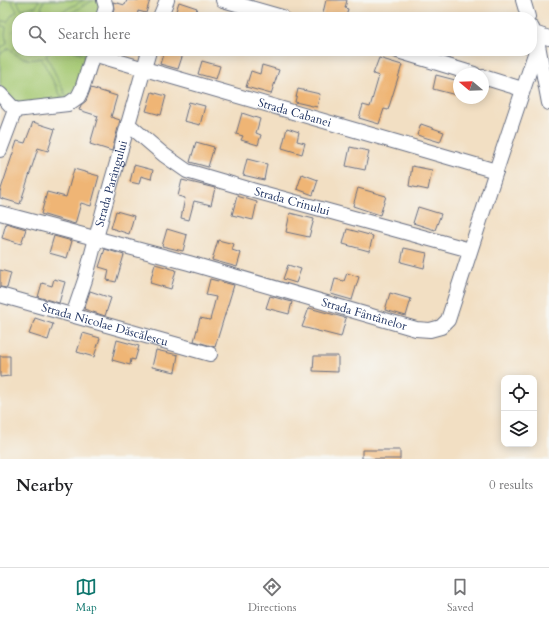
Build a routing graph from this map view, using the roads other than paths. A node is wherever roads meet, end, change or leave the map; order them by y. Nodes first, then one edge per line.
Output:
1 (104, 0) edge
2 (167, 0) edge
3 (223, 0) edge
4 (523, 0) edge
5 (105, 12) edge
6 (162, 12) edge
7 (265, 12) edge
8 (527, 12) edge
9 (538, 36) edge
10 (93, 56) edge
11 (103, 56) edge
12 (148, 56) edge
13 (415, 56) edge
14 (532, 56) edge
15 (454, 68) edge
16 (144, 69) junction
17 (489, 79) edge
18 (522, 89) junction
19 (0, 94) edge
20 (549, 103) edge
21 (15, 110) junction
22 (128, 124) junction
23 (0, 150) edge
24 (496, 170) junction
25 (0, 213) edge
26 (97, 238) junction
27 (470, 250) junction
28 (0, 295) edge
29 (73, 316) junction
30 (210, 354) dead end

1 - 5 street
2 - 6 street
3 - 7 street
4 - 8 street
9 - 20 street
10 - 21 street
11 - 16 street, Strada Cabanei
12 - 16 street, Strada Parângului
13 - 15 street
14 - 18 street, Strada Fântânelor
16 - 22 street, Strada Parângului
16 - 24 street, Strada Cabanei
17 - 18 street
18 - 24 street, Strada Fântânelor
19 - 21 street
21 - 23 street
22 - 26 street, Strada Parângului
22 - 27 street, Strada Crinului
24 - 27 street, Strada Fântânelor
25 - 26 street, Strada Fântânelor
26 - 27 street, Strada Fântânelor
26 - 29 street, Strada Parângului
28 - 29 street, Strada Nicolae Dăscălescu
29 - 30 street, Strada Nicolae Dăscălescu

